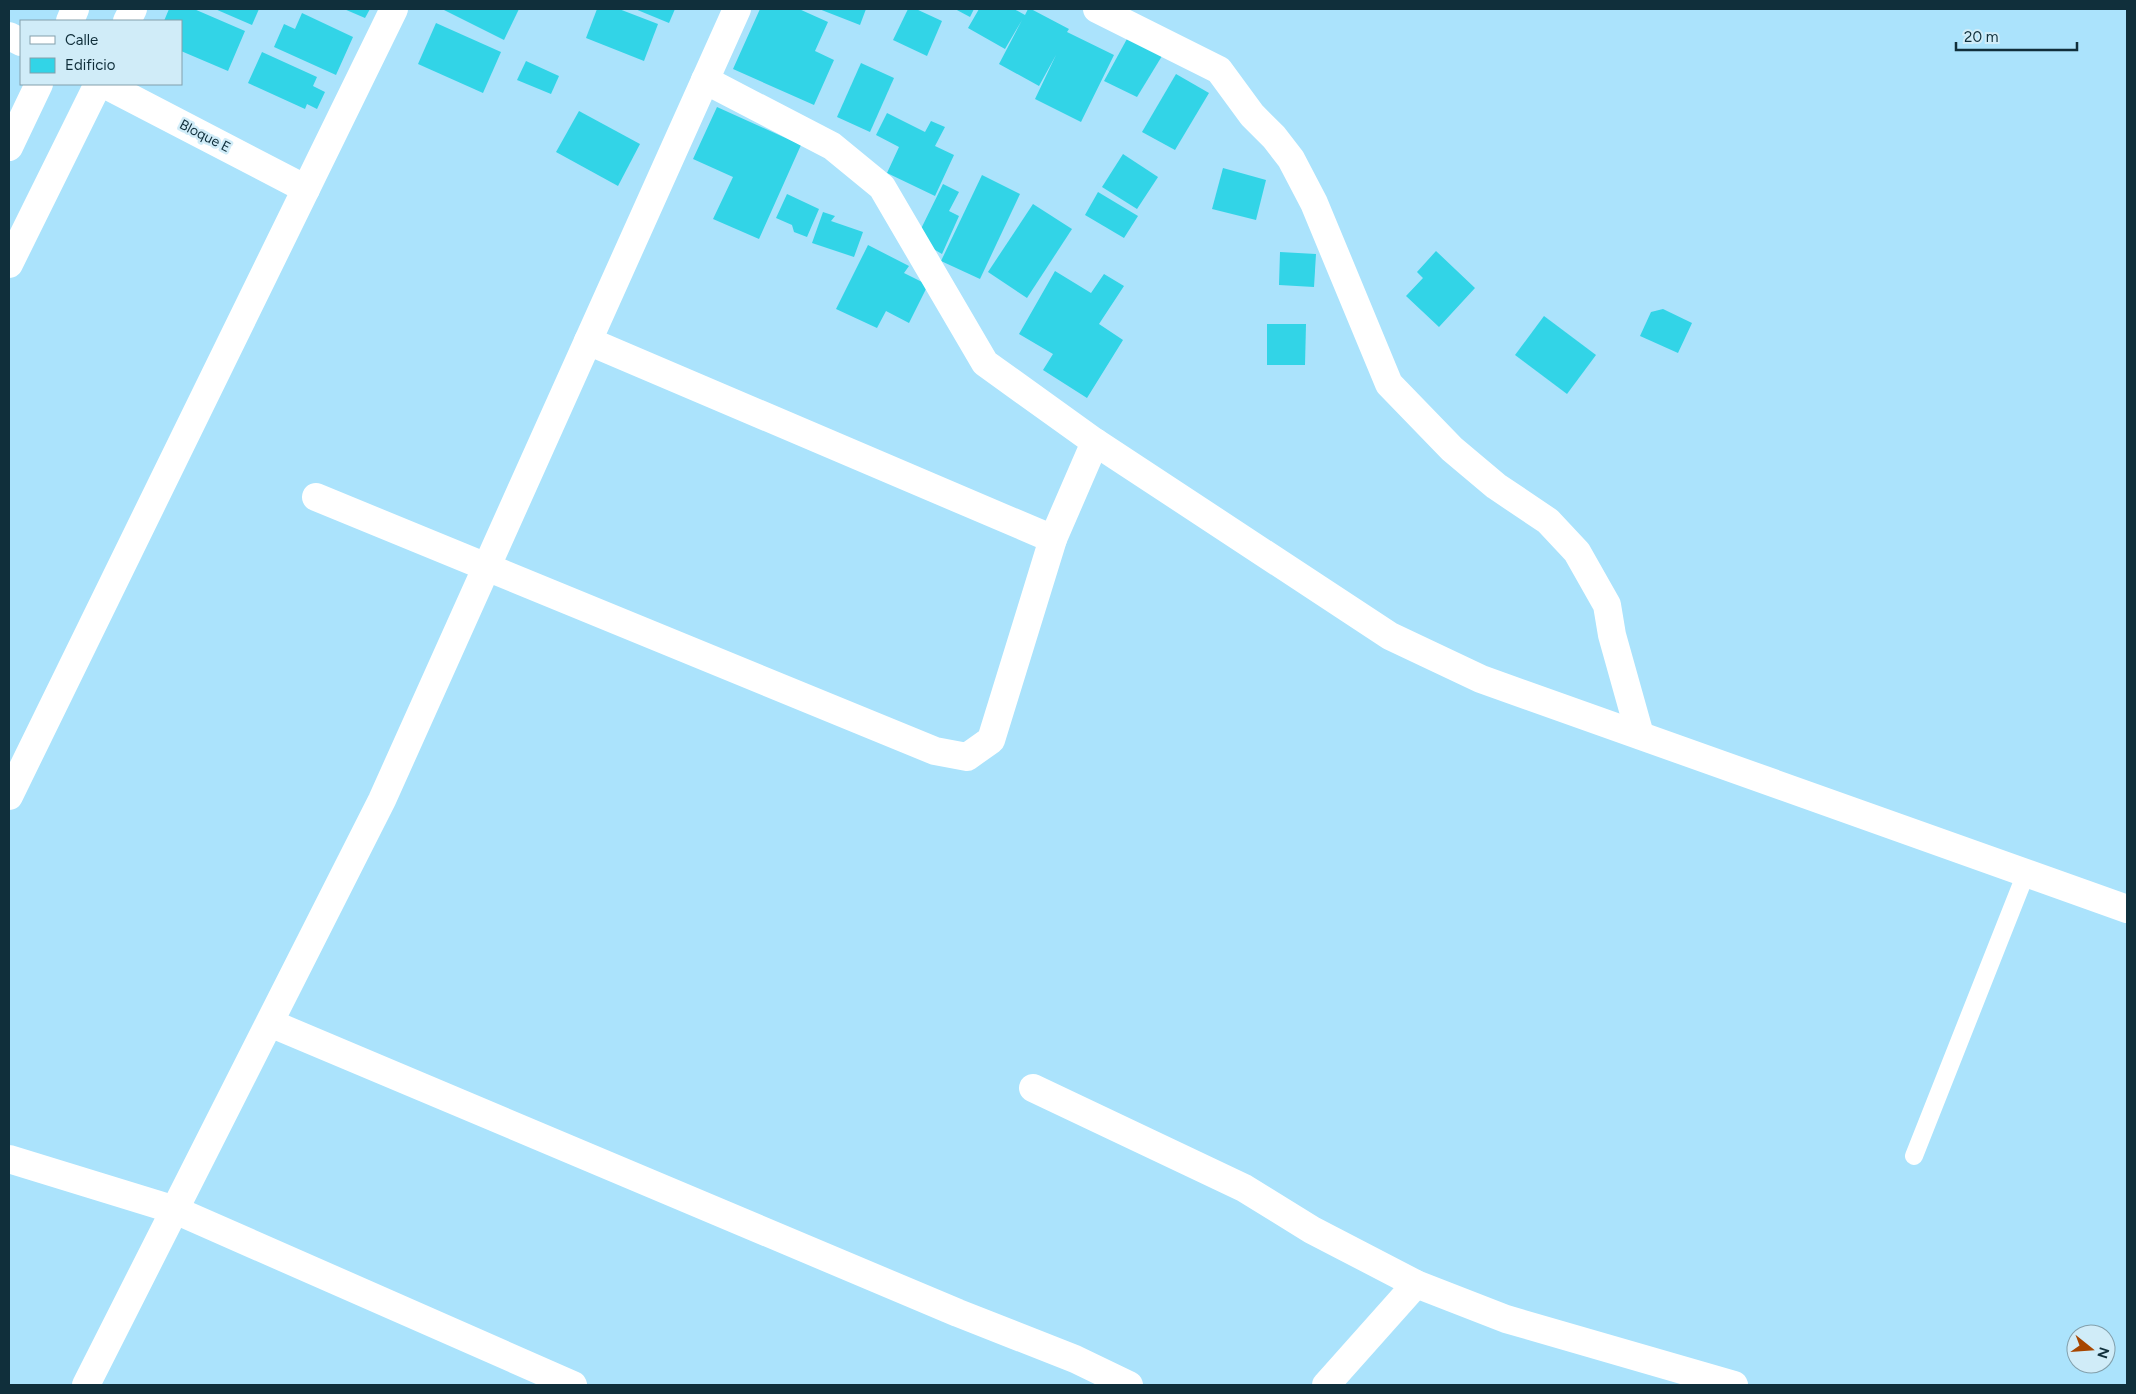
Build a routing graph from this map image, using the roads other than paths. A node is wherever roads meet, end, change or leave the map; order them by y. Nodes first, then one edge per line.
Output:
1 (394, 9) edge
2 (737, 9) edge
3 (1097, 9) edge
4 (705, 80) junction
5 (40, 85) edge
6 (98, 85) edge
7 (106, 85) edge
8 (9, 147) edge
9 (306, 189) junction
10 (9, 264) edge
11 (588, 341) junction
12 (1095, 442) junction
13 (316, 496) dead end
14 (1052, 539) junction
15 (487, 567) junction
16 (1640, 735) junction
17 (9, 796) edge
18 (2026, 872) junction
19 (2127, 909) edge
20 (270, 1023) junction
21 (1032, 1088) dead end
22 (1914, 1156) dead end
23 (9, 1159) edge
24 (175, 1210) junction
25 (1416, 1284) junction
26 (86, 1385) edge
27 (572, 1385) edge
28 (1129, 1385) edge
29 (1326, 1385) edge
30 (1734, 1385) edge

1 - 9 street
2 - 4 street
3 - 16 street
4 - 11 street
4 - 12 street
5 - 8 street
6 - 10 street
7 - 9 street, Bloque E
9 - 17 street
11 - 14 street
11 - 15 street
12 - 14 street
12 - 16 street
13 - 15 street
14 - 15 street
15 - 20 street
16 - 18 street
18 - 19 street
18 - 22 lane
20 - 24 street
20 - 28 street
21 - 25 street
23 - 24 street
24 - 26 street
24 - 27 street
25 - 29 street
25 - 30 street

